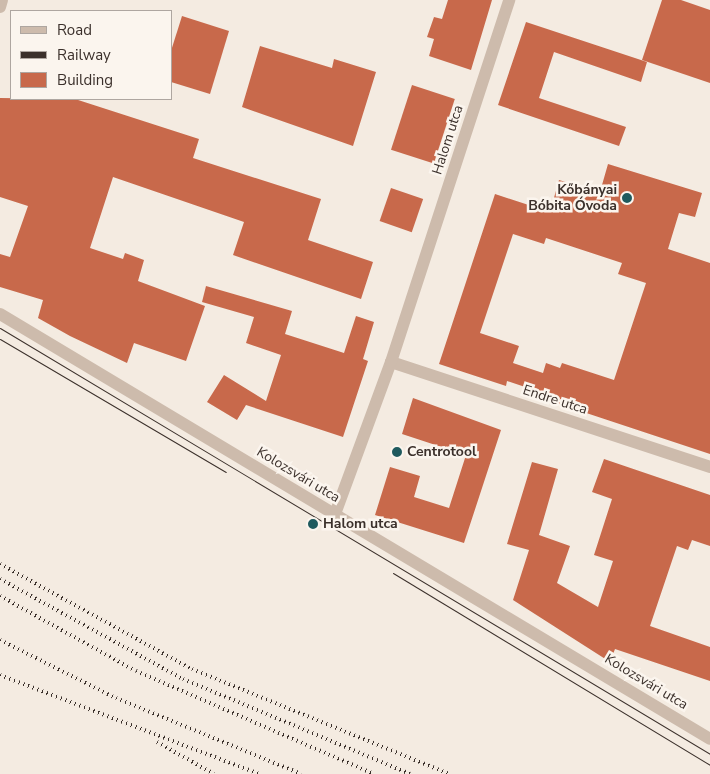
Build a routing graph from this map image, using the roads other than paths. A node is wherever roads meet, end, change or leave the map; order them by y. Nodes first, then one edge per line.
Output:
1 (2, 0) edge
2 (509, 0) edge
3 (0, 6) edge
4 (0, 314) edge
5 (391, 362) junction
6 (710, 467) edge
7 (335, 514) junction
8 (710, 738) edge

1 - 3 street
2 - 5 street, Halom utca
4 - 7 street, Kolozsvári utca
5 - 6 street, Endre utca
5 - 7 street, Halom utca
7 - 8 street, Kolozsvári utca

